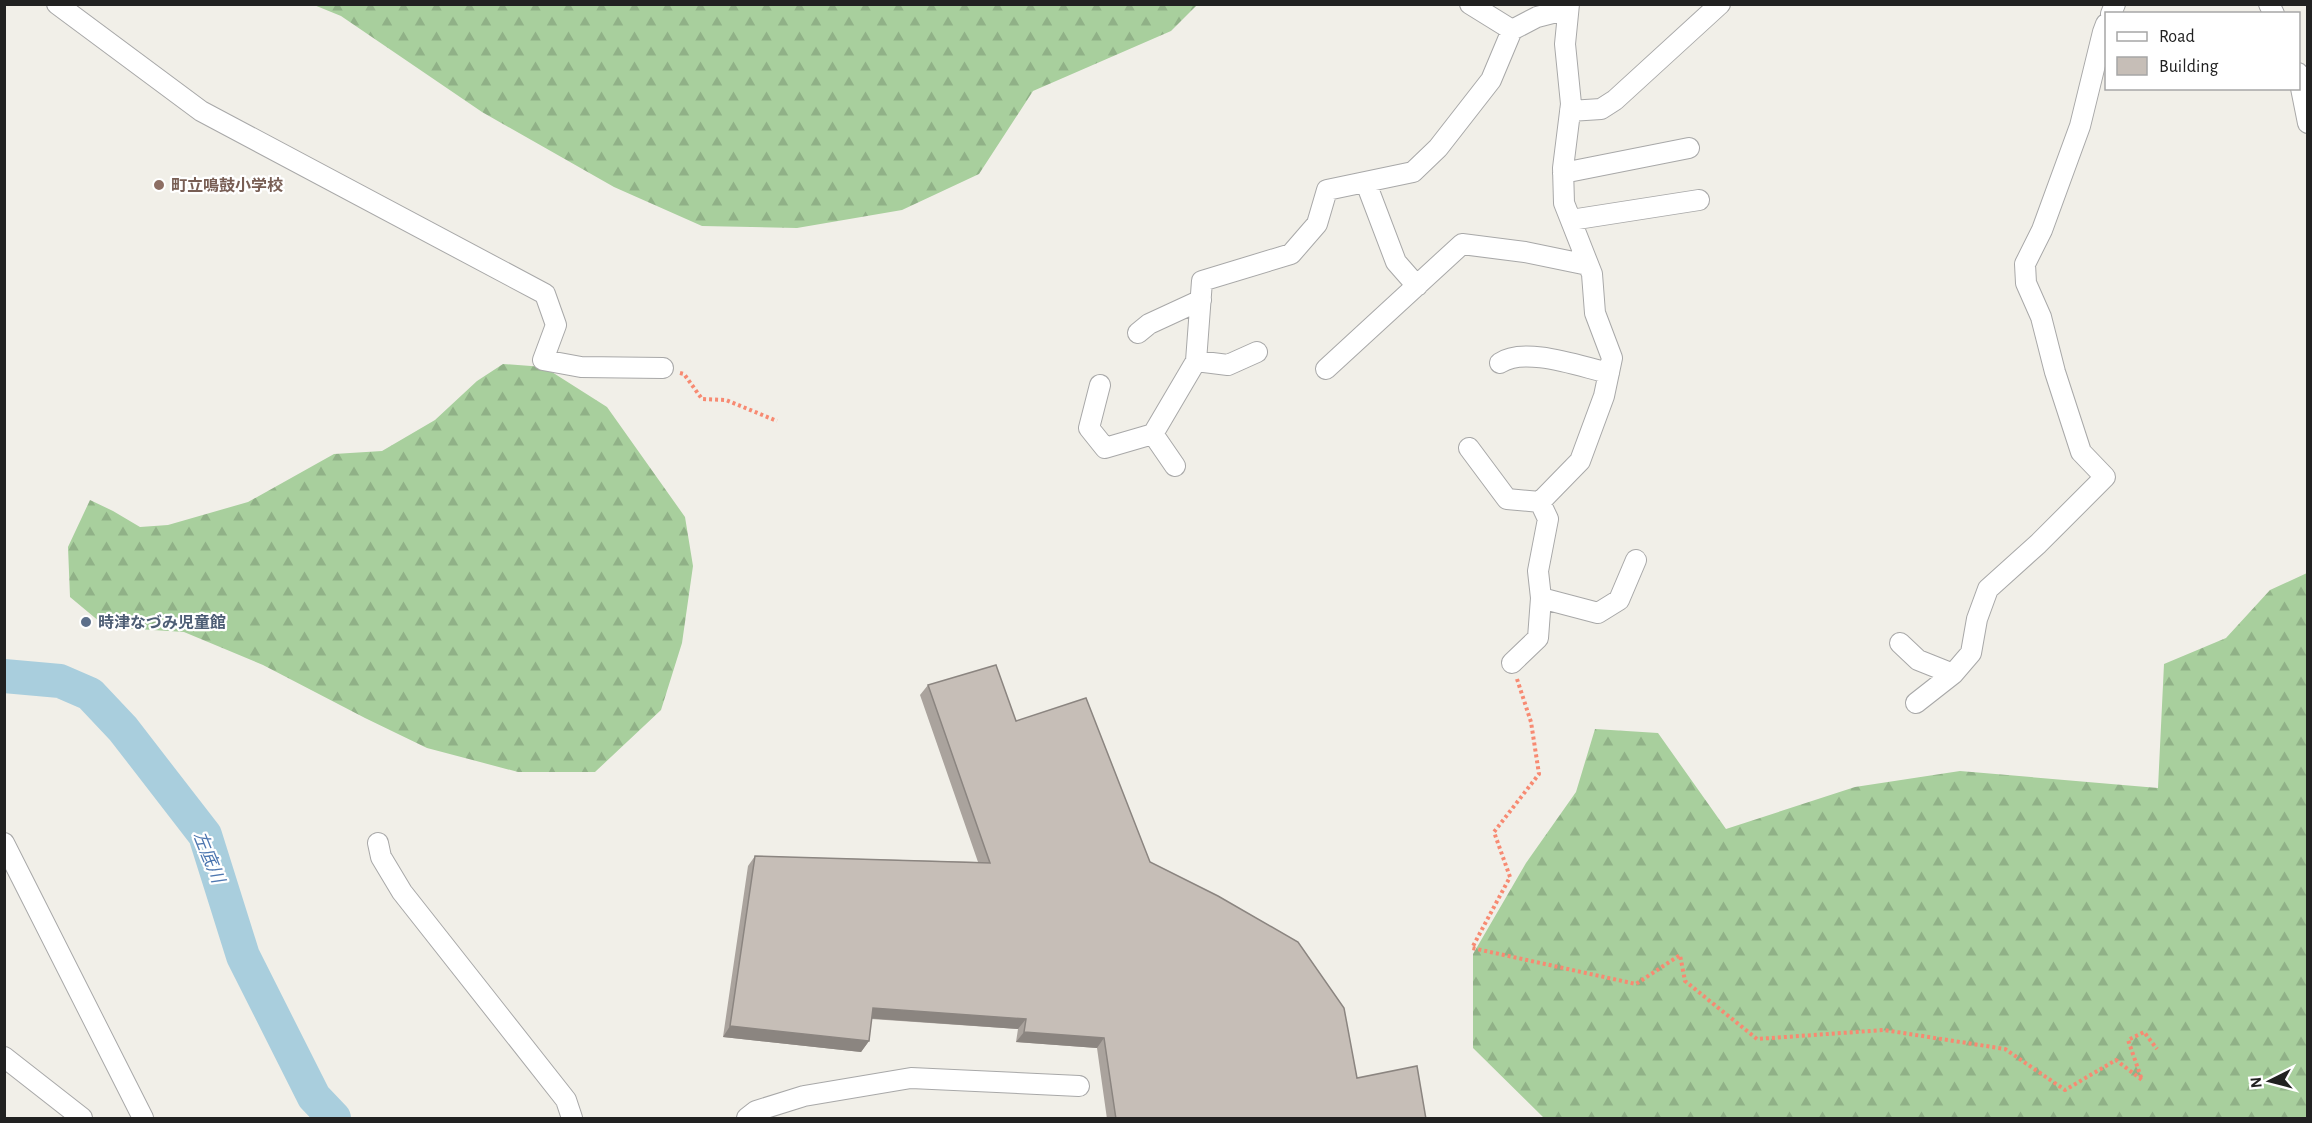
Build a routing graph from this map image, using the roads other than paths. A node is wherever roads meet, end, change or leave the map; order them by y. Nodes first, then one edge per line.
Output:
1 (57, 4) edge
2 (1470, 4) edge
3 (1718, 5) edge
4 (1568, 7) edge
5 (2105, 27) edge
6 (1512, 30) junction
7 (2300, 84) edge
8 (1570, 111) junction
9 (2307, 123) edge
10 (1689, 148) dead end
11 (1563, 173) junction
12 (1366, 183) junction
13 (1699, 200) dead end
14 (1571, 220) junction
15 (1588, 265) junction
16 (1416, 286) junction
17 (1201, 300) junction
18 (1138, 333) dead end
19 (1257, 352) dead end
20 (1196, 361) junction
21 (1500, 363) dead end
22 (663, 368) road end
23 (1326, 369) dead end
24 (1609, 373) junction
25 (1100, 385) dead end
26 (1154, 434) junction
27 (1469, 448) dead end
28 (1175, 466) dead end
29 (1540, 502) junction
30 (1636, 560) dead end
31 (1541, 598) junction
32 (1900, 643) dead end
33 (1512, 663) road end
34 (1953, 674) junction
35 (1916, 703) dead end
36 (4, 843) edge
37 (378, 843) dead end
38 (4, 1057) edge
39 (1079, 1086) dead end
40 (82, 1119) edge
41 (143, 1119) edge
42 (572, 1119) edge
43 (747, 1119) edge

1 - 22 street
2 - 6 street
3 - 8 street
4 - 6 street
4 - 8 street
5 - 34 street
6 - 12 street
7 - 9 street
8 - 11 street
10 - 11 street
11 - 14 street
12 - 16 street
12 - 17 street
13 - 14 street
14 - 15 street
15 - 16 street
15 - 24 street
16 - 23 street
17 - 18 street
17 - 20 street
19 - 20 street
20 - 26 street
21 - 24 street
24 - 29 street
25 - 26 street
26 - 28 street
27 - 29 street
29 - 31 street
30 - 31 street
31 - 33 street
32 - 34 street
34 - 35 street
36 - 41 street
37 - 42 street
38 - 40 street
39 - 43 street

